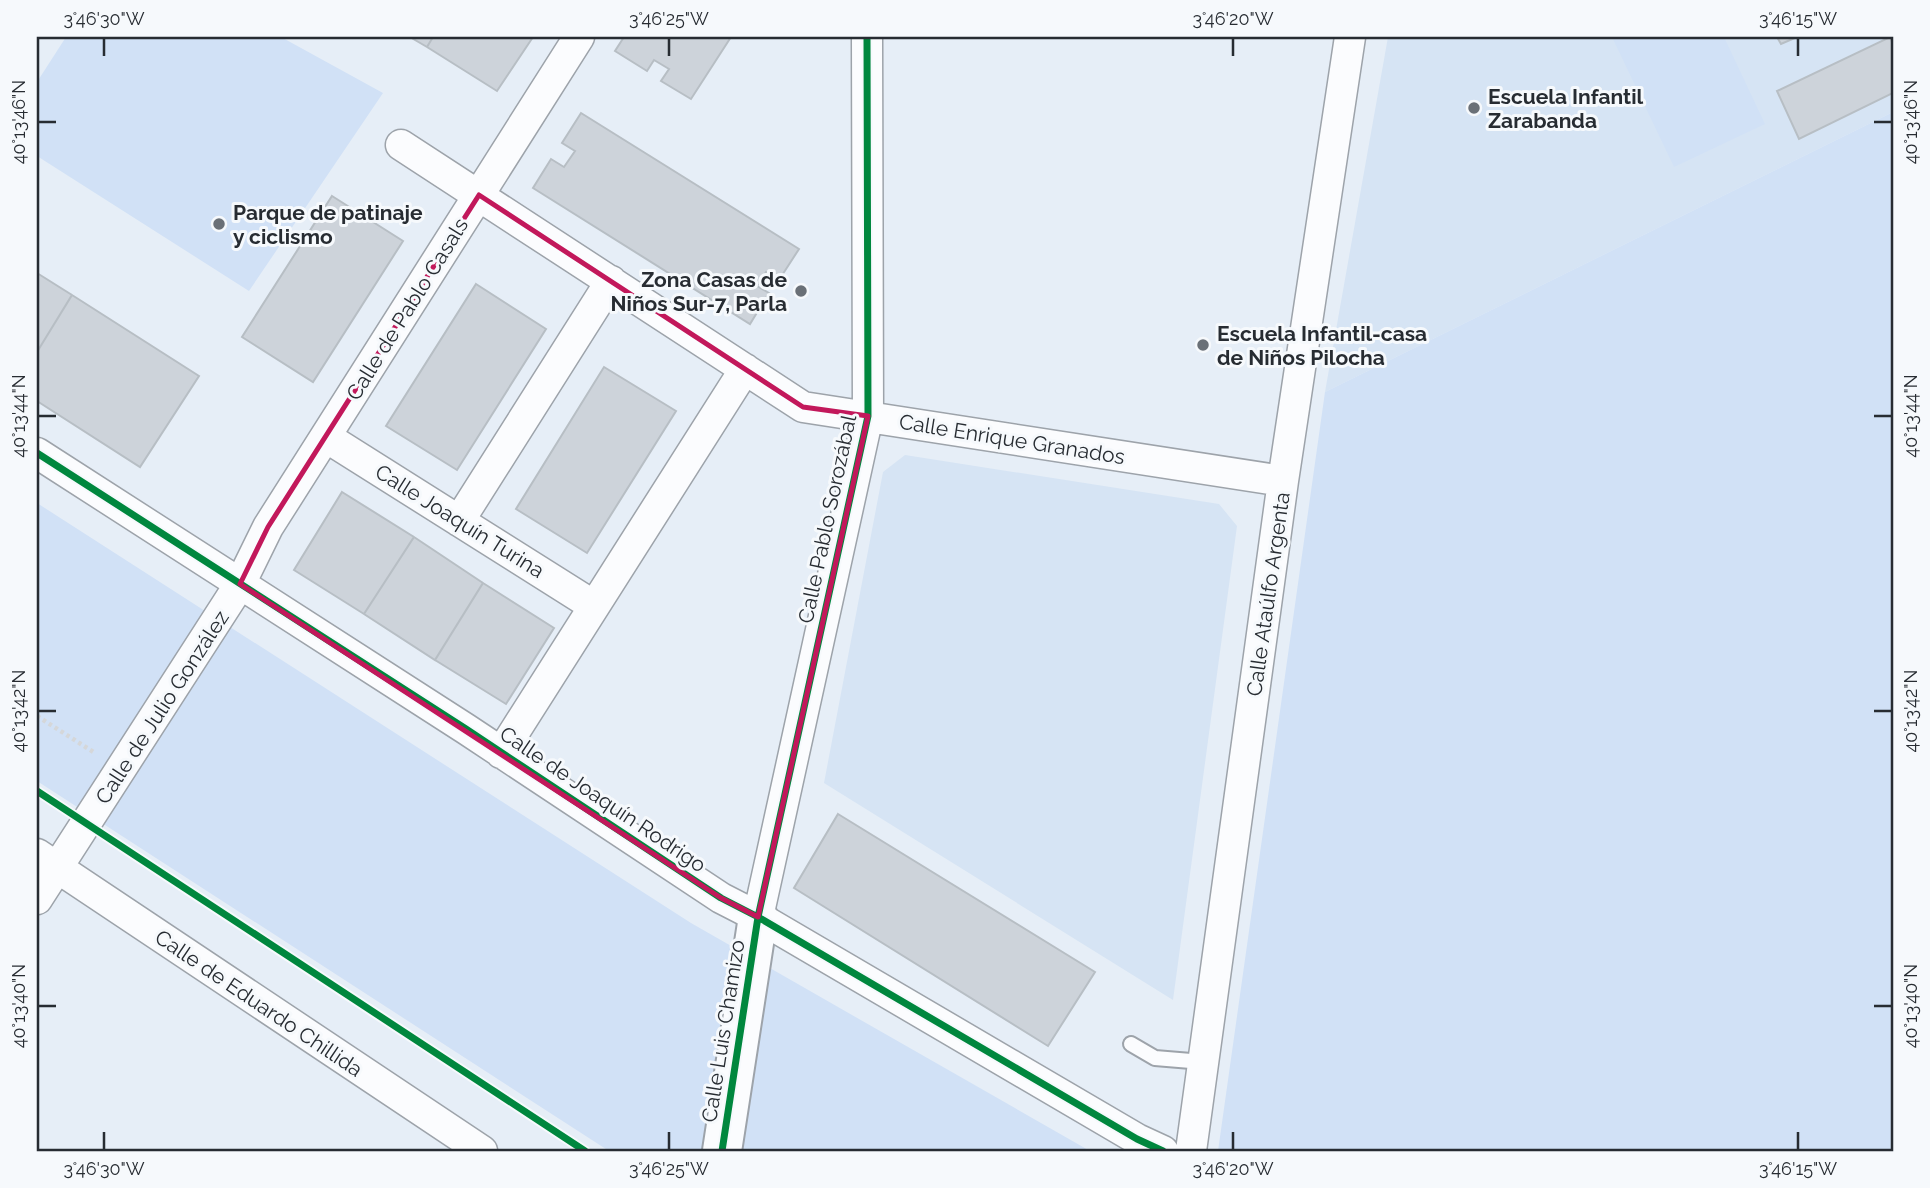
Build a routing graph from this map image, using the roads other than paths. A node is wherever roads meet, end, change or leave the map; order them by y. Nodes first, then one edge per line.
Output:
1 (579, 37) edge
2 (867, 37) edge
3 (1350, 37) edge
4 (401, 145) dead end
5 (479, 195) junction
6 (611, 281) junction
7 (745, 369) junction
8 (869, 416) junction
9 (326, 436) junction
10 (37, 453) edge
11 (1283, 481) junction
12 (459, 521) junction
13 (240, 584) junction
14 (594, 606) junction
15 (501, 753) junction
16 (47, 861) edge
17 (37, 900) edge
18 (758, 917) junction
19 (1131, 1044) dead end
20 (1203, 1062) junction
21 (482, 1151) edge
22 (722, 1151) edge
23 (1163, 1151) edge
24 (1191, 1151) edge

1 - 5 street, Calle de Pablo Casals
2 - 8 street, Calle Pablo Sorozábal
3 - 11 street, Calle Ataúlfo Argenta
4 - 5 street, Calle Enrique Granados
5 - 6 street, Calle Enrique Granados
5 - 9 street, Calle de Pablo Casals
6 - 7 street, Calle Enrique Granados
6 - 12 street
7 - 8 street, Calle Enrique Granados
7 - 14 street
8 - 11 street, Calle Enrique Granados
8 - 18 street, Calle Pablo Sorozábal
9 - 12 street, Calle Joaquín Turina
9 - 13 street, Calle de Pablo Casals
10 - 13 street, Calle de Joaquín Rodrigo
11 - 20 street, Calle Ataúlfo Argenta
12 - 14 street, Calle Joaquín Turina
13 - 15 street, Calle de Joaquín Rodrigo
13 - 16 street, Calle de Julio González
14 - 15 street
15 - 18 street, Calle de Joaquín Rodrigo
16 - 17 street, Calle de Julio González
16 - 21 street, Calle de Eduardo Chillida
18 - 22 street, Calle Luis Chamizo
18 - 23 street, Calle de Joaquín Rodrigo
19 - 20 lane
20 - 24 street, Calle Ataúlfo Argenta

